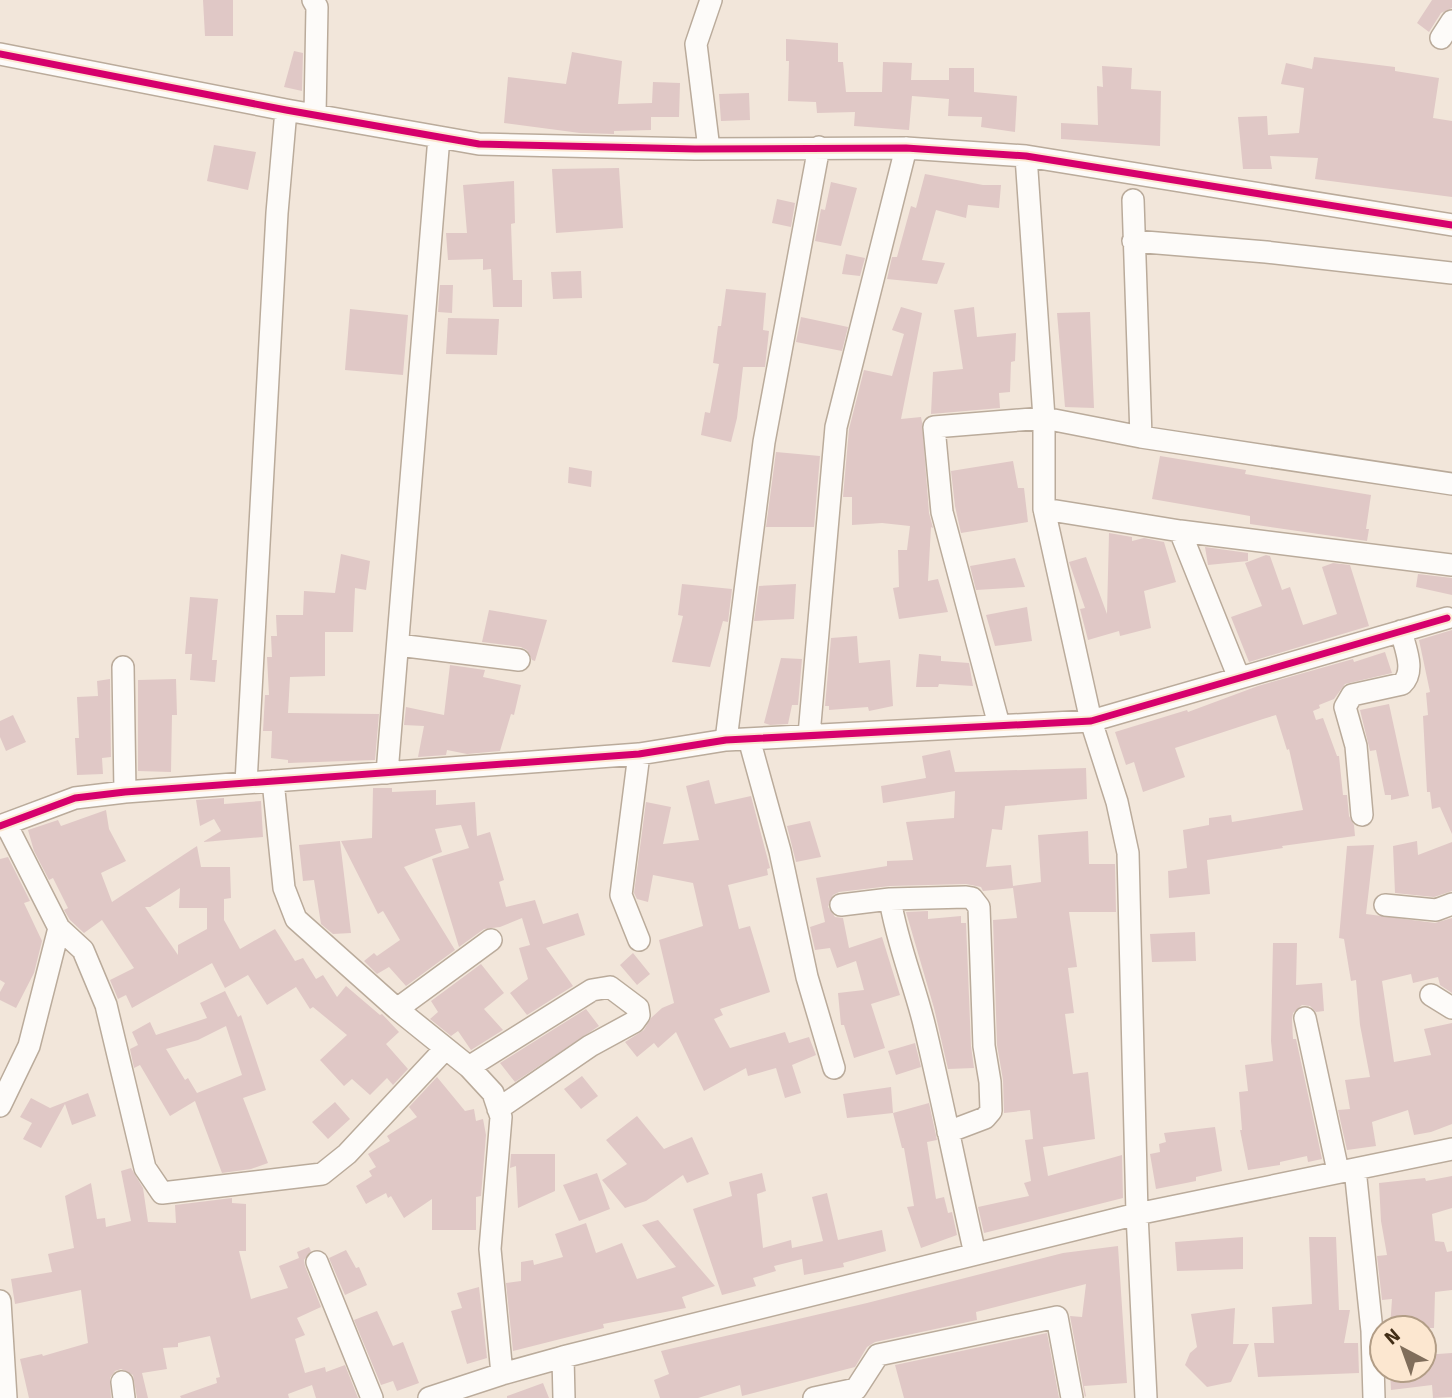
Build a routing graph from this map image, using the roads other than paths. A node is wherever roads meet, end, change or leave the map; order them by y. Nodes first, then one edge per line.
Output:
1 (313, 0) edge
2 (711, 0) edge
3 (0, 54) edge
4 (286, 110) junction
5 (315, 116) junction
6 (439, 137) junction
7 (819, 147) junction
8 (906, 148) junction
9 (709, 149) junction
10 (1026, 156) junction
11 (1133, 200) dead end
12 (1452, 225) edge
13 (1133, 241) junction
14 (1452, 273) edge
15 (1044, 418) junction
16 (1142, 437) junction
17 (1452, 484) edge
18 (1044, 509) junction
19 (1180, 531) junction
20 (1452, 565) edge
21 (1447, 618) dead end
22 (1401, 631) junction
23 (398, 645) junction
24 (519, 660) dead end
25 (123, 667) dead end
26 (1240, 678) junction
27 (1091, 721) junction
28 (999, 725) junction
29 (808, 735) junction
30 (749, 738) junction
31 (726, 740) junction
32 (639, 754) junction
33 (387, 773) junction
34 (273, 781) junction
35 (246, 783) junction
36 (125, 792) junction
37 (1362, 815) dead end
38 (3, 825) edge
39 (890, 899) junction
40 (1452, 904) edge
41 (841, 905) dead end
42 (1385, 905) dead end
43 (59, 928) junction
44 (491, 940) dead end
45 (639, 940) dead end
46 (1431, 995) dead end
47 (397, 1009) junction
48 (1452, 1009) edge
49 (1305, 1018) dead end
50 (445, 1049) junction
51 (469, 1067) junction
52 (834, 1068) dead end
53 (0, 1106) edge
54 (498, 1109) junction
55 (948, 1132) junction
56 (1452, 1149) edge
57 (1346, 1170) junction
58 (1137, 1213) junction
59 (975, 1254) junction
60 (317, 1262) dead end
61 (0, 1301) edge
62 (563, 1357) junction
63 (502, 1374) junction
64 (6, 1398) edge
65 (372, 1398) edge
66 (429, 1398) edge
67 (564, 1398) edge
68 (814, 1398) edge
69 (1072, 1398) edge
70 (1146, 1398) edge
71 (1374, 1398) edge

1 - 5 street
2 - 9 street
3 - 4 street
4 - 5 street
4 - 35 street
5 - 6 street
6 - 9 street
6 - 23 street
7 - 8 street
7 - 9 street
7 - 31 street
8 - 10 street
8 - 29 street
10 - 12 street
10 - 15 street
11 - 13 street
13 - 14 street
13 - 16 street
15 - 16 street
15 - 18 street
15 - 28 street
16 - 17 street
18 - 19 street
18 - 27 street
19 - 20 street
19 - 26 street
21 - 22 street
22 - 26 street
22 - 37 street
23 - 24 street
23 - 33 street
25 - 36 street
26 - 27 street
27 - 28 street
27 - 58 street
28 - 29 street
29 - 30 street
30 - 31 street
30 - 52 street
31 - 32 street
32 - 33 street
32 - 45 street
33 - 34 street
34 - 35 street
34 - 47 street
35 - 36 street
36 - 38 street
38 - 43 street
39 - 41 street
39 - 55 street
39 - 55 street
40 - 42 street
43 - 50 street
43 - 53 street
44 - 47 street
46 - 48 street
47 - 50 street
49 - 57 street
50 - 51 street
51 - 54 street
51 - 54 street
54 - 63 street
55 - 59 street
56 - 57 street
57 - 58 street
57 - 71 street
58 - 59 street
58 - 70 street
59 - 62 street
60 - 65 street
61 - 64 street
62 - 63 street
62 - 67 street
63 - 66 street
68 - 69 street

